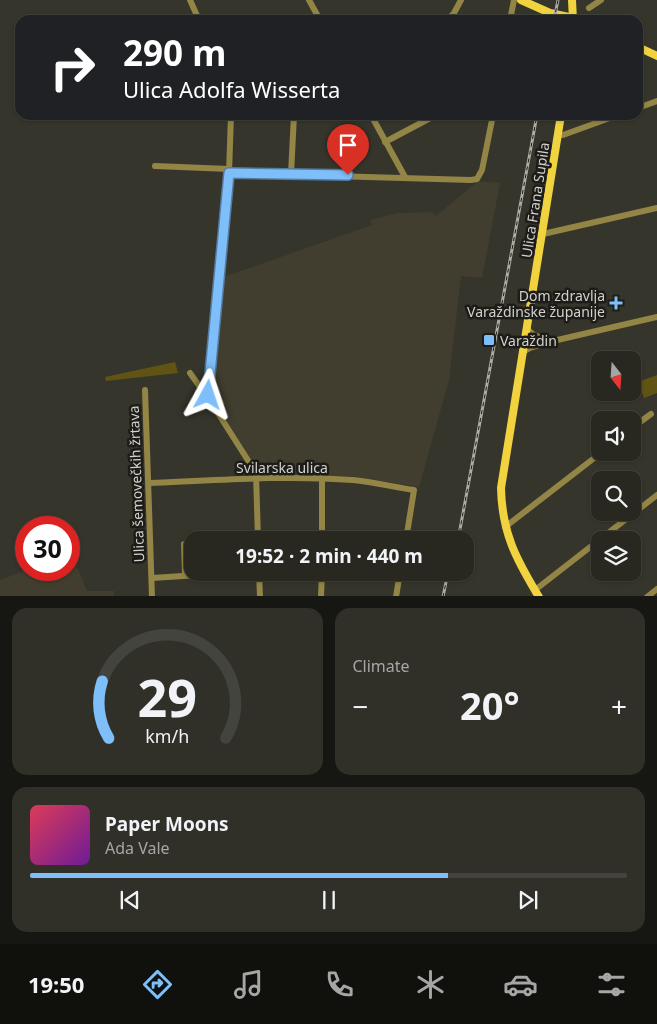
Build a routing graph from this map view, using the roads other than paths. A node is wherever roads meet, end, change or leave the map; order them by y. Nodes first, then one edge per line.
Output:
1 (190, 0) edge
2 (309, 0) edge
3 (460, 0) edge
4 (514, 0) edge
5 (521, 0) edge
6 (572, 0) edge
7 (601, 0) edge
8 (589, 8) dead end
9 (197, 15) edge
10 (317, 15) edge
11 (452, 15) edge
12 (511, 15) edge
13 (560, 15) edge
14 (573, 15) edge
15 (643, 49) edge
16 (657, 56) edge
17 (657, 101) edge
18 (643, 106) edge
19 (231, 120) edge
20 (294, 120) edge
21 (374, 120) edge
22 (427, 120) edge
23 (492, 120) edge
24 (560, 120) edge
25 (605, 120) edge
26 (558, 135) junction
27 (385, 142) junction
28 (155, 166) dead end
29 (229, 171) junction
30 (291, 174) junction
31 (405, 177) junction
32 (657, 208) edge
33 (543, 234) junction
34 (657, 317) edge
35 (527, 328) junction
36 (552, 341) junction
37 (523, 352) junction
38 (190, 373) dead end
39 (146, 390) dead end
40 (208, 395) junction
41 (652, 414) dead end
42 (641, 422) edge
43 (591, 461) edge
44 (256, 478) junction
45 (322, 479) junction
46 (150, 483) junction
47 (657, 495) edge
48 (505, 527) junction
49 (258, 531) edge
50 (322, 531) edge
51 (407, 531) edge
52 (184, 576) edge
53 (152, 578) junction
54 (259, 581) edge
55 (322, 581) edge
56 (398, 581) edge
57 (657, 589) edge
58 (537, 593) edge
59 (152, 596) edge
60 (260, 596) edge
61 (322, 596) edge
62 (396, 596) edge
63 (647, 596) edge

1 - 9 street
2 - 10 street
3 - 11 street
4 - 12 street
5 - 13 main road
6 - 14 main road
7 - 8 street
15 - 16 main road
17 - 18 street
19 - 29 street
20 - 30 street
21 - 27 street
22 - 27 street
23 - 31 street
24 - 26 main road, Ulica Frana Supila
25 - 26 street
26 - 33 main road, Ulica Frana Supila
27 - 31 street
28 - 29 street
29 - 30 street
29 - 40 street
30 - 31 street
32 - 33 street
33 - 35 main road, Ulica Frana Supila
34 - 36 street
35 - 36 street
35 - 37 main road, Ulica Frana Supila
36 - 37 street
37 - 48 main road, Ulica Frana Supila
38 - 40 street
39 - 46 street, Ulica šemovečkih žrtava
40 - 44 street
41 - 42 street
43 - 48 street
44 - 45 street, Svilarska ulica
44 - 46 street, Svilarska ulica
44 - 49 street
45 - 50 street
45 - 51 street, Svilarska ulica
46 - 53 street, Ulica šemovečkih žrtava
47 - 58 street
48 - 58 main road, Ulica Frana Supila
52 - 53 street, Ulica šemovečkih žrtava
53 - 59 street, Ulica šemovečkih žrtava
54 - 60 street
55 - 61 street
56 - 62 street
57 - 63 street

